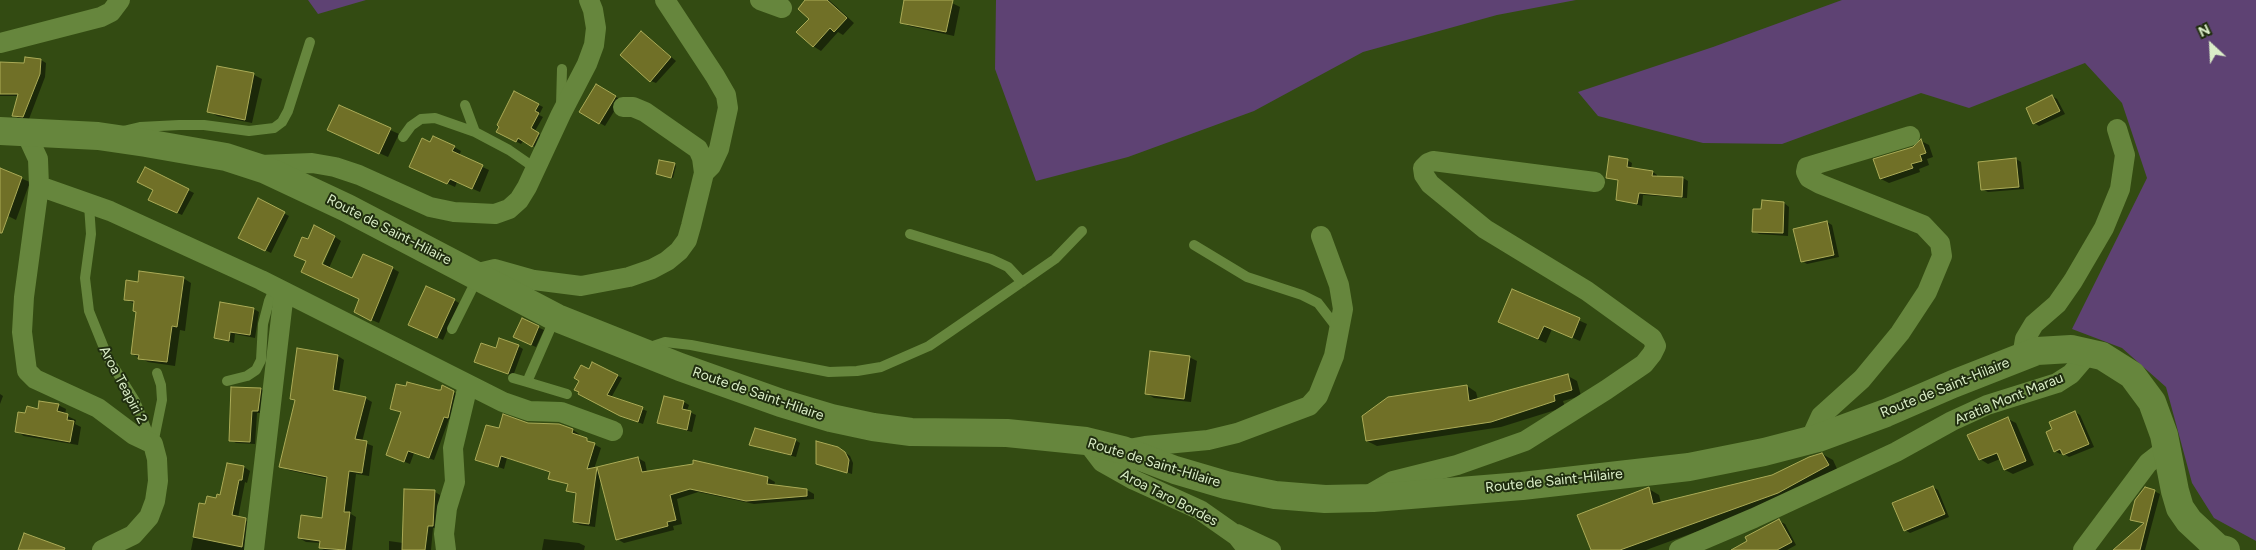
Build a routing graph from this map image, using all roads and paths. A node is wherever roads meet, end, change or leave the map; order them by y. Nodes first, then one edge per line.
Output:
1 (120, 0) edge
2 (589, 0) edge
3 (665, 0) edge
4 (760, 0) edge
5 (782, 8) dead end
6 (310, 42) dead end
7 (0, 43) edge
8 (562, 69) dead end
9 (465, 104) dead end
10 (623, 107) dead end
11 (561, 114) junction
12 (2117, 129) dead end
13 (13, 132) edge
14 (475, 132) junction
15 (98, 136) junction
16 (1910, 136) dead end
17 (403, 137) dead end
18 (253, 166) junction
19 (535, 168) junction
20 (704, 173) junction
21 (1595, 182) dead end
22 (39, 186) junction
23 (89, 205) junction
24 (1082, 231) dead end
25 (910, 234) dead end
26 (1321, 236) dead end
27 (1194, 245) dead end
28 (476, 275) junction
29 (1022, 282) junction
30 (280, 290) junction
31 (555, 317) junction
32 (452, 329) dead end
33 (1340, 331) junction
34 (639, 350) junction
35 (2089, 353) junction
36 (2022, 357) junction
37 (157, 373) dead end
38 (513, 378) dead end
39 (228, 381) dead end
40 (527, 382) junction
41 (468, 385) junction
42 (567, 394) dead end
43 (613, 431) dead end
44 (1810, 440) junction
45 (1086, 441) junction
46 (153, 444) junction
47 (2166, 449) junction
48 (1122, 450) junction
49 (1363, 498) junction
50 (1233, 532) junction
51 (102, 550) edge
52 (254, 550) edge
53 (446, 550) edge
54 (1248, 550) edge
55 (1271, 550) edge
56 (1679, 550) edge
57 (2084, 550) edge
58 (2226, 550) edge

1 - 7 street
2 - 11 street
3 - 20 street
4 - 5 street
6 - 15 lane
8 - 11 lane
9 - 14 lane
10 - 20 street
11 - 19 street
12 - 36 street
13 - 15 main road, Route de Saint-Hilaire
13 - 22 street, Aroa Teapiri 2
14 - 17 lane
14 - 19 lane
15 - 18 main road, Route de Saint-Hilaire
16 - 44 street
18 - 19 street
18 - 28 main road, Route de Saint-Hilaire
20 - 28 street
21 - 49 street
22 - 23 street
22 - 46 street, Aroa Teapiri 2
23 - 30 street
23 - 46 lane, Aroa Teapiri 2
24 - 29 lane
25 - 29 lane
26 - 33 street
27 - 33 lane
28 - 31 main road, Route de Saint-Hilaire
28 - 32 lane
29 - 34 lane
30 - 39 lane
30 - 41 street
30 - 52 street
31 - 34 main road, Route de Saint-Hilaire
31 - 40 lane
33 - 48 street
34 - 45 main road, Route de Saint-Hilaire
35 - 36 main road, Route de Saint-Hilaire
35 - 47 main road, Route de Saint-Hilaire
35 - 56 street, Aratia Mont Marau
36 - 44 main road, Route de Saint-Hilaire
37 - 46 lane
38 - 40 lane
40 - 42 lane
41 - 43 street
41 - 53 street
44 - 49 main road, Route de Saint-Hilaire
45 - 48 main road, Route de Saint-Hilaire
45 - 50 street, Aroa Taro Bordes
46 - 51 street
47 - 57 street
47 - 58 main road, Route de Saint-Hilaire
48 - 49 main road, Route de Saint-Hilaire
50 - 54 street, Aroa Taro Bordes
50 - 55 street, Aroa Taro Bordes

